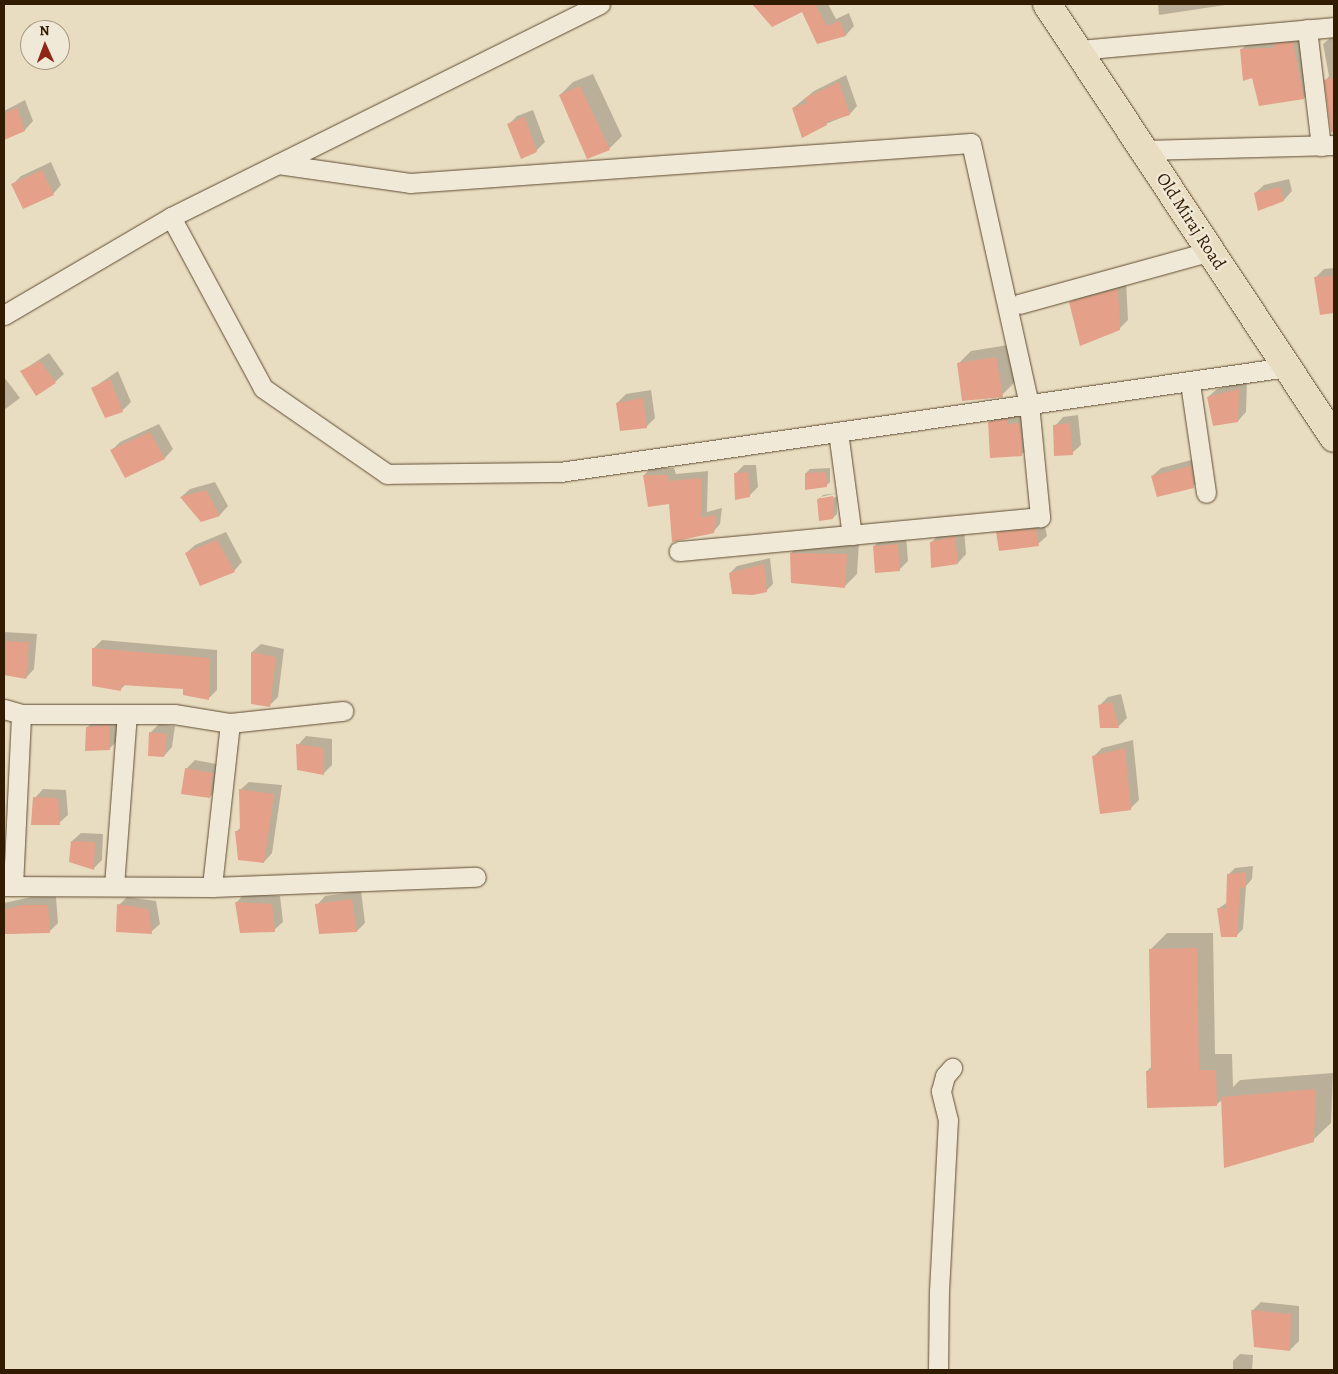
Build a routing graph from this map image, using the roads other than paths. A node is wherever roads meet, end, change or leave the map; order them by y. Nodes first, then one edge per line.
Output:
1 (600, 4) edge
2 (1047, 4) edge
3 (1334, 27) edge
4 (1307, 29) junction
5 (1078, 50) junction
6 (1328, 145) edge
7 (1144, 150) junction
8 (278, 164) junction
9 (171, 217) junction
10 (1211, 251) junction
11 (1019, 304) dead end
12 (4, 314) edge
13 (1287, 367) junction
14 (1190, 383) junction
15 (1029, 404) junction
16 (838, 432) junction
17 (1334, 438) edge
18 (1206, 493) dead end
19 (852, 534) junction
20 (679, 551) dead end
21 (344, 711) dead end
22 (12, 712) edge
23 (127, 714) junction
24 (230, 723) junction
25 (476, 877) dead end
26 (8, 886) edge
27 (114, 886) junction
28 (212, 887) junction
29 (952, 1068) dead end
30 (938, 1370) edge

1 - 8 street
2 - 5 main road, Old Miraj Road
3 - 4 street
4 - 5 street
4 - 6 street
5 - 7 main road, Old Miraj Road
6 - 7 street
7 - 10 main road, Old Miraj Road
8 - 9 street
8 - 15 street
9 - 12 street
9 - 16 street
10 - 11 street
10 - 13 main road, Old Miraj Road
13 - 14 street
13 - 17 main road, Old Miraj Road
14 - 15 street
14 - 18 street
15 - 16 street
15 - 19 street
16 - 19 street
19 - 20 street
21 - 24 street
22 - 23 street
22 - 26 street
23 - 24 street
23 - 27 street
24 - 28 street
25 - 28 street
26 - 27 street
27 - 28 street
29 - 30 street

